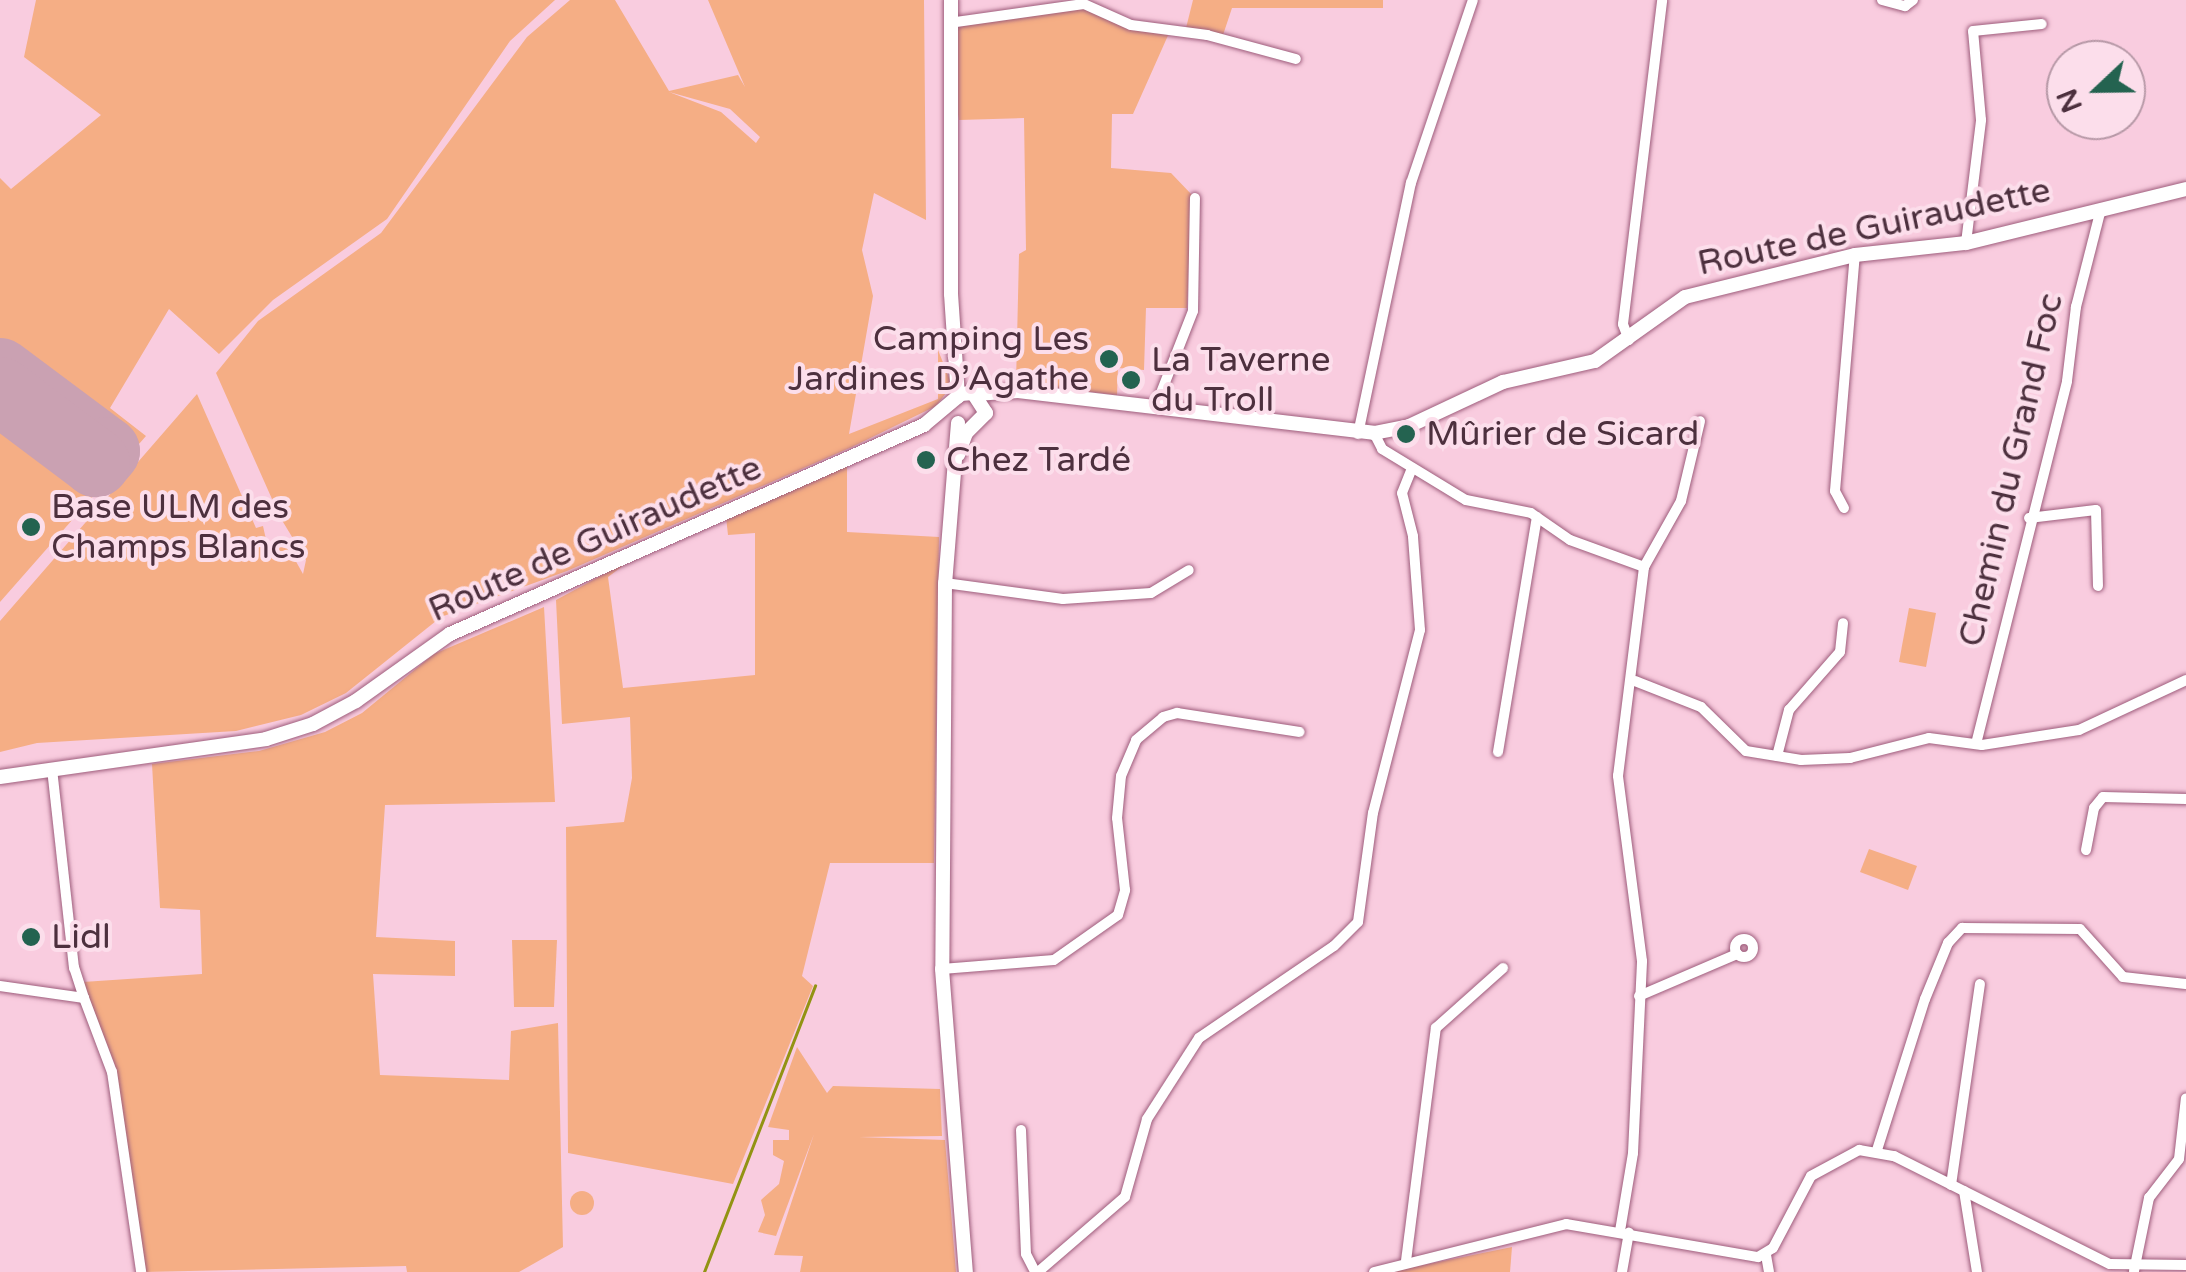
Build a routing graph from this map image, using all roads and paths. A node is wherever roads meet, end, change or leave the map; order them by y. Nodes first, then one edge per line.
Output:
1 (951, 0) edge
2 (1473, 0) edge
3 (1662, 0) edge
4 (1882, 0) edge
5 (1913, 0) edge
6 (1100, 5) edge
7 (949, 23) junction
8 (2042, 24) dead end
9 (1296, 58) dead end
10 (2186, 189) edge
11 (1195, 198) dead end
12 (2101, 209) junction
13 (1966, 243) junction
14 (1855, 255) junction
15 (1629, 340) junction
16 (969, 398) junction
17 (1155, 408) junction
18 (1700, 421) dead end
19 (961, 424) junction
20 (924, 426) junction
21 (1366, 434) junction
22 (1412, 468) junction
23 (1844, 508) dead end
24 (1537, 518) junction
25 (2030, 518) junction
26 (1644, 567) junction
27 (1190, 570) dead end
28 (946, 583) junction
29 (2098, 586) dead end
30 (1843, 623) dead end
31 (2186, 680) edge
32 (1634, 682) junction
33 (1300, 732) dead end
34 (1976, 744) junction
35 (165, 747) junction
36 (186, 748) junction
37 (1498, 752) dead end
38 (1777, 756) junction
39 (52, 768) junction
40 (0, 769) edge
41 (0, 777) edge
42 (2186, 799) edge
43 (2086, 850) dead end
44 (1737, 954) dead end
45 (1503, 968) dead end
46 (942, 969) junction
47 (1980, 984) dead end
48 (2186, 984) edge
49 (0, 986) edge
50 (1639, 996) junction
51 (84, 998) junction
52 (2186, 1098) edge
53 (1021, 1130) dead end
54 (1877, 1150) junction
55 (1952, 1184) junction
56 (1964, 1191) junction
57 (1624, 1232) junction
58 (1766, 1254) junction
59 (1406, 1261) junction
60 (2186, 1265) edge
61 (2134, 1270) edge
62 (141, 1272) edge
63 (966, 1272) edge
64 (1037, 1272) edge
65 (1374, 1272) edge
66 (1622, 1272) edge
67 (1769, 1272) edge
68 (1977, 1272) edge

1 - 7 street
2 - 21 street
3 - 15 street
4 - 5 street
6 - 7 street
6 - 9 street
7 - 16 street
8 - 13 street
10 - 12 street, Route de Guiraudette
11 - 17 street
12 - 13 street, Route de Guiraudette
12 - 25 street, Chemin du Grand Foc
13 - 14 street, Route de Guiraudette
14 - 15 street, Route de Guiraudette
14 - 23 street
15 - 21 street, Route de Guiraudette
16 - 17 street, Route de Guiraudette
16 - 19 street
16 - 19 street
16 - 20 street, Route de Guiraudette
17 - 21 street, Route de Guiraudette
18 - 26 street
19 - 20 street, Route de Guiraudette
19 - 28 street
20 - 36 street, Route de Guiraudette
21 - 22 street
22 - 24 street
22 - 64 street
24 - 26 street
24 - 37 street
25 - 29 street
25 - 34 street, Chemin du Grand Foc
26 - 32 street
27 - 28 street
28 - 46 street
30 - 38 street
31 - 34 street
32 - 38 street
32 - 50 street
33 - 46 street
34 - 38 street
35 - 36 street, Route de Guiraudette
35 - 39 street, Route de Guiraudette
35 - 40 street, Route de Guiraudette
36 - 39 street, Route de Guiraudette
39 - 41 street, Route de Guiraudette
39 - 51 street
42 - 43 street
44 - 50 street
45 - 59 street
46 - 63 street
47 - 55 street
48 - 54 street
49 - 51 street
50 - 57 street
51 - 62 street
52 - 61 street
53 - 64 street
54 - 55 street
54 - 58 street
55 - 56 street
56 - 61 street
56 - 68 street
57 - 58 street
57 - 59 street
57 - 66 street
58 - 67 street
59 - 65 street
60 - 61 street

